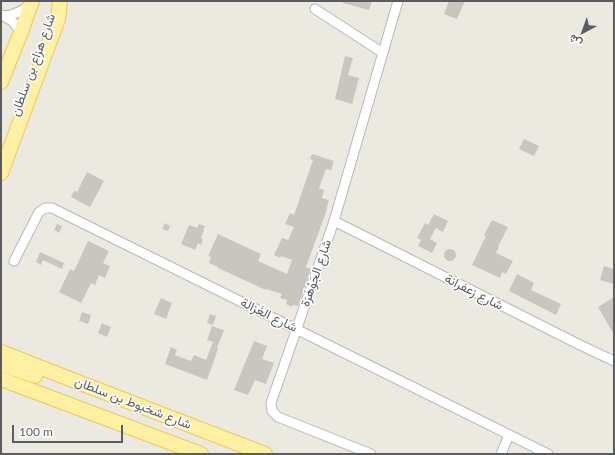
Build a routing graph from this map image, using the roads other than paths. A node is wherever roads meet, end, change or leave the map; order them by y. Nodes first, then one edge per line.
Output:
1 (57, 1) edge
2 (60, 1) edge
3 (398, 1) edge
4 (31, 3) edge
5 (315, 9) dead end
6 (3, 15) edge
7 (21, 32) junction
8 (383, 53) junction
9 (1, 82) edge
10 (1, 151) edge
11 (1, 173) edge
12 (334, 221) junction
13 (14, 261) dead end
14 (297, 329) junction
15 (1, 343) edge
16 (1, 352) edge
17 (614, 361) edge
18 (1, 364) edge
19 (1, 379) edge
20 (132, 402) junction
21 (148, 409) junction
22 (509, 435) junction
23 (201, 454) edge
24 (265, 454) edge
25 (371, 454) edge
26 (501, 454) edge
27 (548, 454) edge

1 - 10 main road, شارع هزاع بن سلطان
2 - 11 main road
3 - 8 street, شارع الجَوْهَرَة
4 - 6 street
4 - 7 main road, شارع هزاع بن سلطان
5 - 8 street
6 - 7 street
7 - 9 main road, شارع هزاع بن سلطان
8 - 12 street, شارع الجَوْهَرَة
12 - 14 street, شارع الجَوْهَرَة
12 - 17 street, شارع زعفرانة
13 - 14 street, شارع الغَزالة
14 - 22 street, شارع الغَزالة
14 - 25 street, شارع الجَوْهَرَة
15 - 21 main road
16 - 20 main road, شارع شخبوط بن سلطان
18 - 20 main road
19 - 23 main road, شارع شخبوط بن سلطان
20 - 21 main road, شارع شخبوط بن سلطان
21 - 24 main road, شارع شخبوط بن سلطان
22 - 26 street
22 - 27 street, شارع الغَزالة

